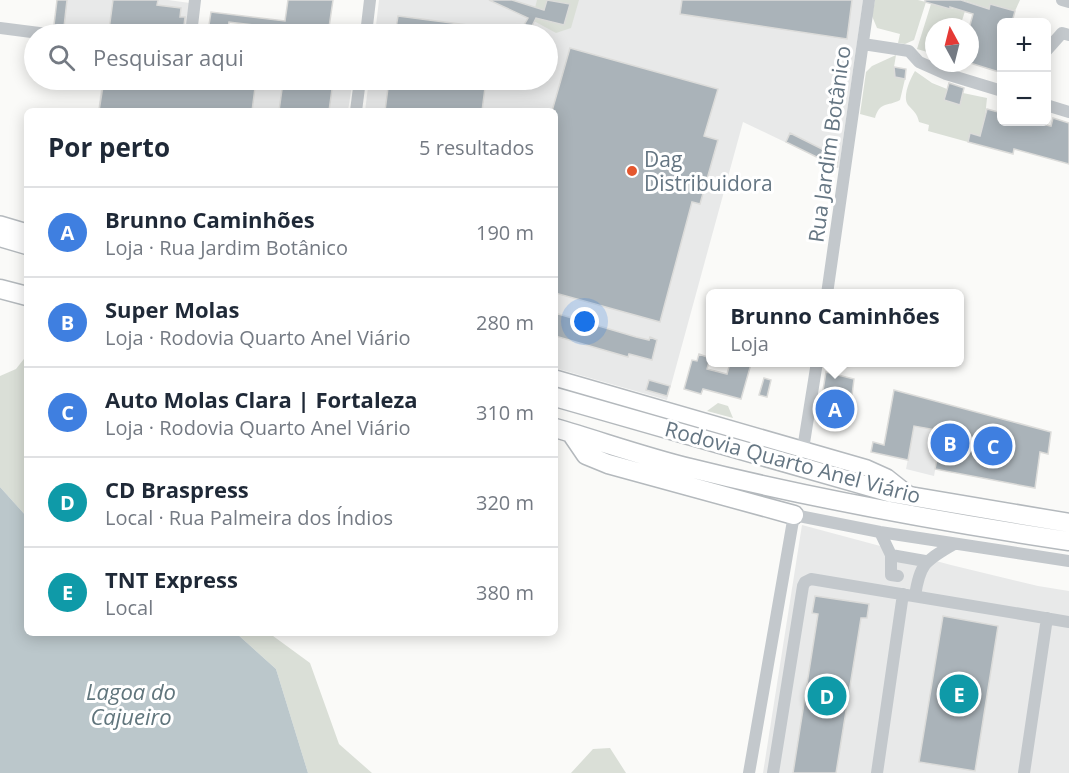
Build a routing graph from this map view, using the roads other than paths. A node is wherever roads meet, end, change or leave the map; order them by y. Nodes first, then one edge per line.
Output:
1 (195, 0) edge
2 (370, 0) edge
3 (869, 0) edge
4 (1062, 0) edge
5 (1069, 2) edge
6 (192, 24) edge
7 (367, 24) edge
8 (0, 28) edge
9 (24, 31) edge
10 (1069, 35) edge
11 (863, 44) junction
12 (1051, 46) edge
13 (997, 89) edge
14 (359, 90) edge
15 (1051, 106) edge
16 (356, 108) edge
17 (1069, 112) edge
18 (0, 224) edge
19 (24, 231) edge
20 (0, 237) edge
21 (24, 244) edge
22 (0, 288) edge
23 (828, 289) edge
24 (24, 295) edge
25 (816, 367) edge
26 (558, 379) edge
27 (559, 397) edge
28 (563, 431) edge
29 (803, 449) junction
30 (799, 467) junction
31 (795, 492) junction
32 (911, 496) junction
33 (794, 515) junction
34 (1069, 523) edge
35 (880, 532) junction
36 (1069, 542) edge
37 (954, 544) junction
38 (891, 555) junction
39 (925, 561) junction
40 (1069, 561) edge
41 (903, 577) junction
42 (887, 591) junction
43 (909, 595) junction
44 (1047, 618) junction
45 (1069, 622) edge
46 (749, 773) edge
47 (773, 773) edge
48 (877, 773) edge
49 (1024, 773) edge

1 - 6 street
2 - 7 street
3 - 11 street, Rua Jardim Botânico
4 - 5 street
8 - 9 street
10 - 12 street
11 - 13 street
11 - 23 street, Rua Jardim Botânico
14 - 16 street
15 - 17 street
18 - 19 main road
20 - 21 highway
22 - 24 highway
25 - 29 street
26 - 29 main road
27 - 30 highway, Rodovia Quarto Anel Viário
28 - 31 highway, Rodovia Quarto Anel Viário
28 - 33 highway
29 - 32 main road
30 - 31 highway
30 - 32 highway, Rodovia Quarto Anel Viário
31 - 36 highway, Rodovia Quarto Anel Viário
32 - 34 highway, Rodovia Quarto Anel Viário
33 - 35 street
33 - 46 street
35 - 37 street
35 - 38 street
37 - 39 street
37 - 40 street
38 - 39 street
38 - 41 street
39 - 41 street
41 - 42 street
41 - 43 street
42 - 43 street
42 - 47 street
43 - 44 street
43 - 48 street
44 - 45 street
44 - 49 street

